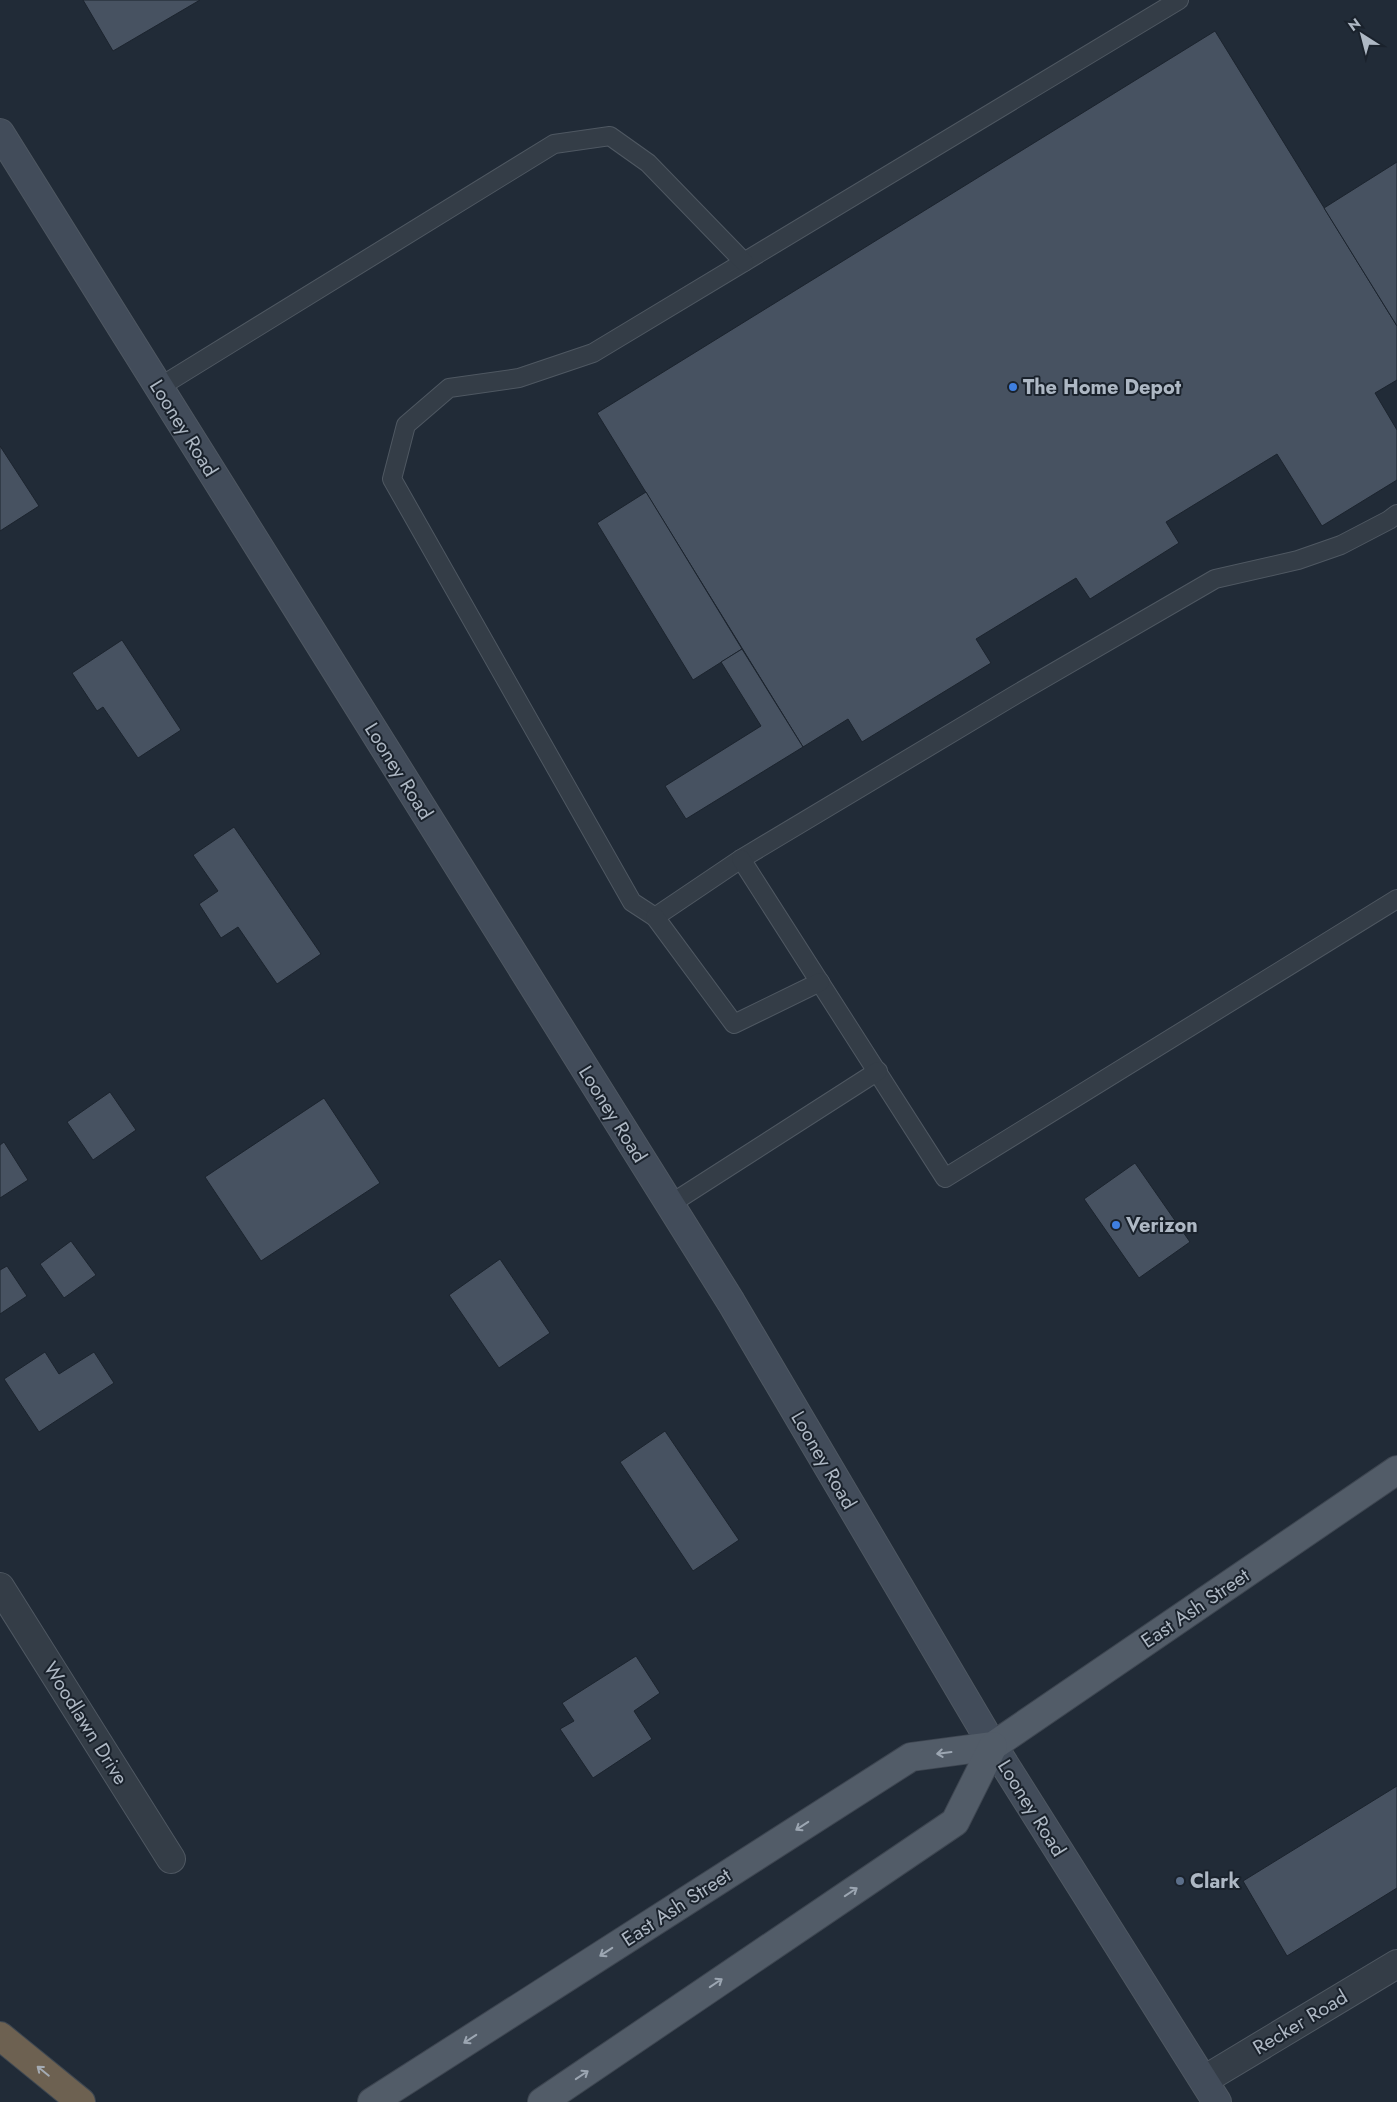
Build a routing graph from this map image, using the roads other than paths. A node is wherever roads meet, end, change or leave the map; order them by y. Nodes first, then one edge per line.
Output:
1 (1180, 0) edge
2 (0, 132) edge
3 (744, 262) junction
4 (158, 388) junction
5 (1397, 514) edge
6 (741, 859) junction
7 (1397, 899) edge
8 (655, 917) junction
9 (820, 982) junction
10 (878, 1071) junction
11 (669, 1204) junction
12 (1397, 1470) edge
13 (0, 1587) edge
14 (993, 1746) junction
15 (172, 1859) dead end
16 (1397, 1964) edge
17 (0, 2036) edge
18 (1211, 2091) edge
19 (81, 2102) edge
20 (372, 2102) edge
21 (542, 2102) edge

1 - 3 lane
2 - 4 street, Looney Road
3 - 4 lane
3 - 8 lane
4 - 11 street, Looney Road
5 - 6 lane
6 - 8 lane
6 - 9 lane
7 - 10 lane
8 - 9 lane
9 - 10 lane
10 - 11 lane
11 - 14 street, Looney Road
12 - 14 main road, East Ash Street
13 - 15 street, Woodlawn Drive
14 - 18 street, Looney Road
14 -> 20 main road, East Ash Street
21 -> 14 main road, East Ash Street
16 - 18 street, Recker Road
19 -> 17 highway

